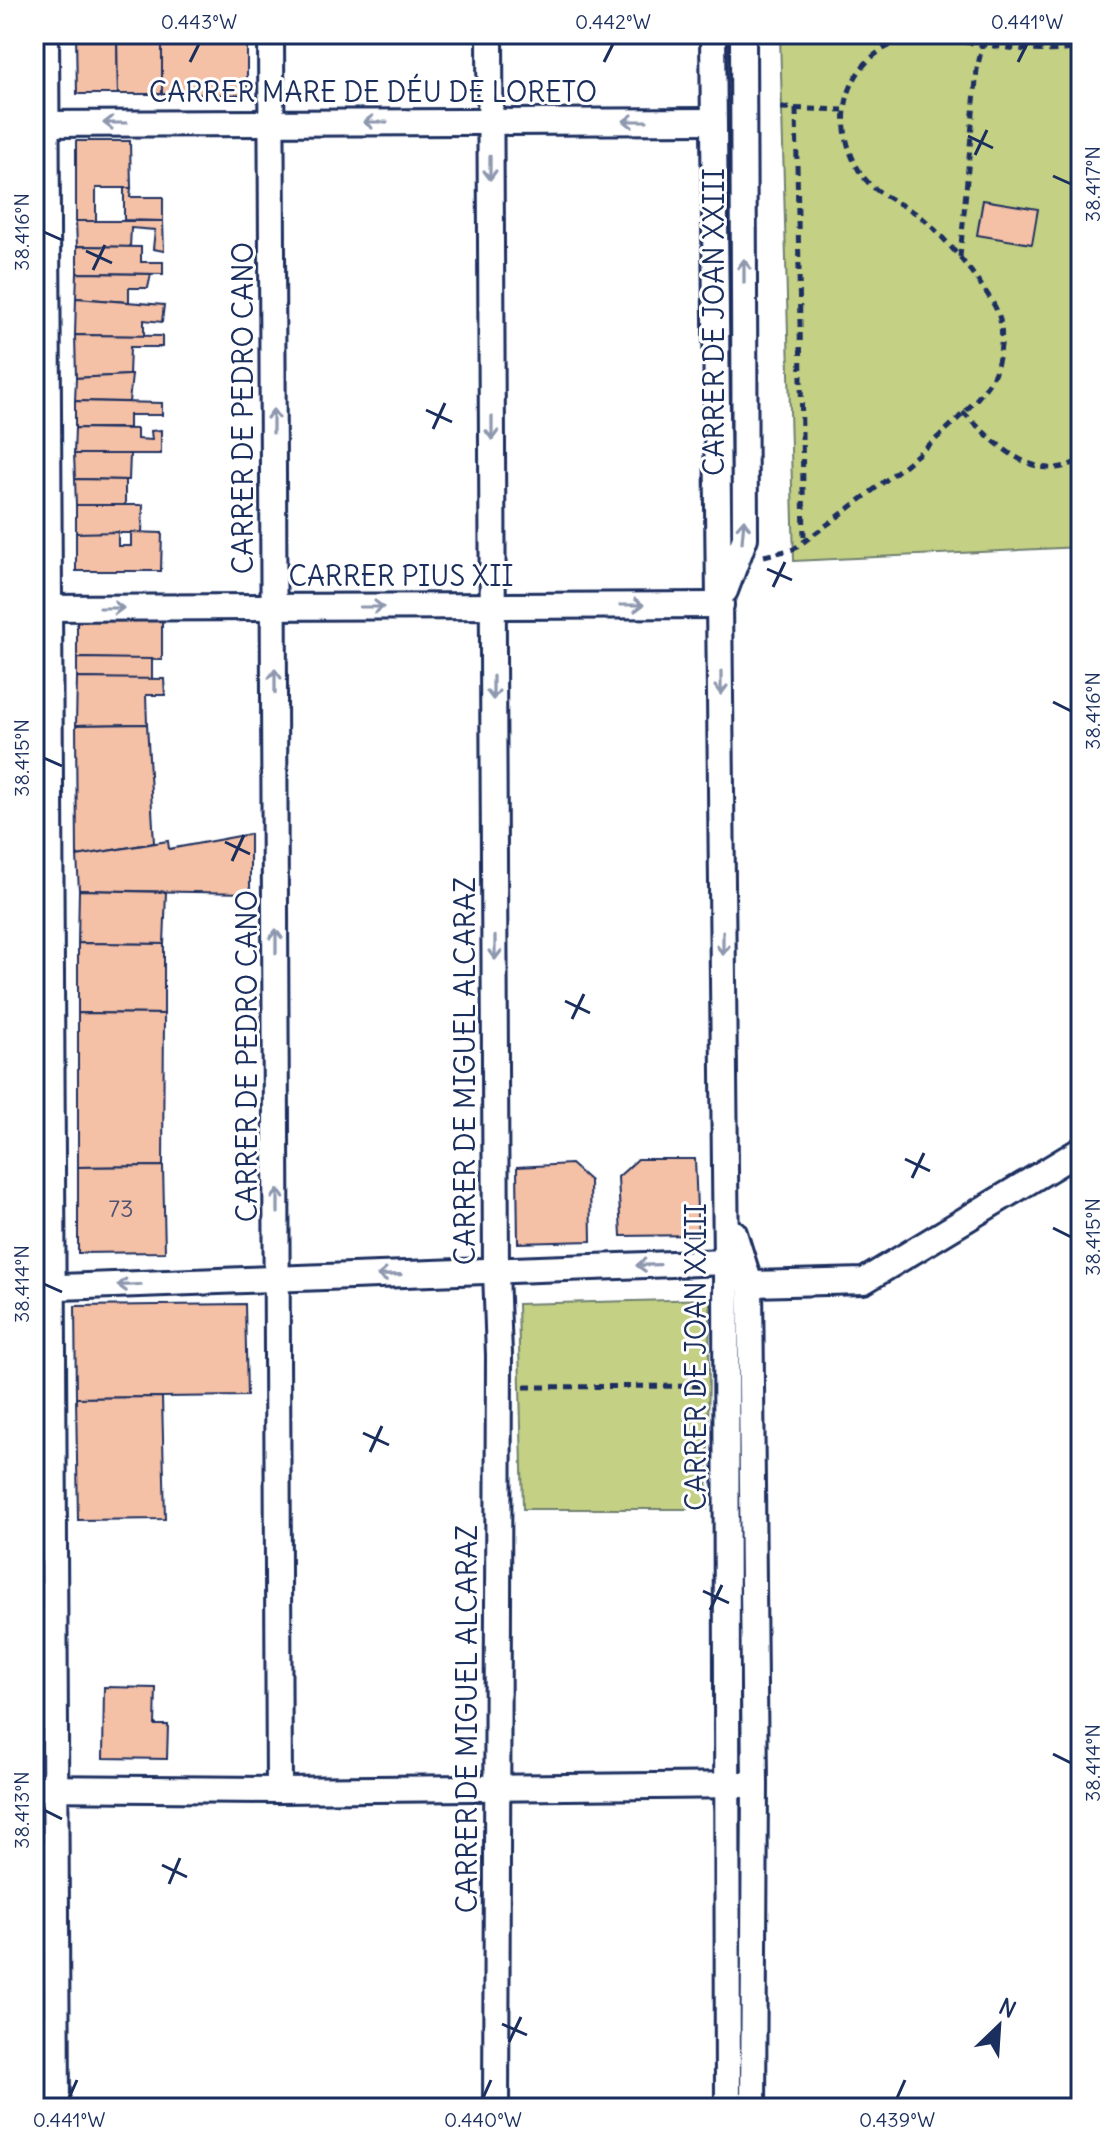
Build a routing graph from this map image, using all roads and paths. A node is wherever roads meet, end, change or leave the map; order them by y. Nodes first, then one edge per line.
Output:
1 (46, 34) edge
2 (271, 34) edge
3 (490, 34) edge
4 (713, 34) edge
5 (743, 34) edge
6 (985, 34) edge
7 (982, 43) junction
8 (1081, 47) edge
9 (781, 108) dead end
10 (796, 109) junction
11 (843, 110) junction
12 (713, 121) junction
13 (490, 122) junction
14 (271, 123) junction
15 (40, 124) edge
16 (959, 258) junction
17 (963, 412) junction
18 (1081, 459) edge
19 (804, 541) junction
20 (735, 564) junction
21 (721, 605) junction
22 (493, 606) junction
23 (274, 607) junction
24 (42, 608) edge
25 (1081, 1150) edge
26 (725, 1205) junction
27 (726, 1262) junction
28 (496, 1271) junction
29 (278, 1279) junction
30 (750, 1284) junction
31 (43, 1288) edge
32 (726, 1386) junction
33 (499, 1388) junction
34 (755, 1785) junction
35 (727, 1786) junction
36 (45, 1788) edge
37 (497, 1789) junction
38 (279, 1790) junction
39 (57, 2108) edge
40 (496, 2108) edge
41 (728, 2108) edge
42 (753, 2108) edge

1 - 15 street
2 - 14 street, CARRER DE PEDRO CANO
3 - 13 street, CARRER DE MIGUEL ALCARAZ
4 - 12 street, CARRER DE JOAN XXIII
20 -> 5 street, CARRER DE JOAN XXIII
6 - 7 path
7 - 8 path
7 - 11 path
7 - 16 path
9 - 10 path
10 - 11 path
10 - 19 path
11 - 16 path
12 -> 13 street, CARRER MARE DE DÉU DE LORETO
12 - 21 street, CARRER DE JOAN XXIII
13 -> 14 street, CARRER MARE DE DÉU DE LORETO
13 -> 22 street, CARRER DE MIGUEL ALCARAZ
14 -> 15 street, CARRER MARE DE DÉU DE LORETO
23 -> 14 street, CARRER DE PEDRO CANO
15 - 24 street
16 - 17 path
17 - 18 path
17 - 19 path
19 - 20 path
20 - 21 street, CARRER DE JOAN XXIII
22 -> 21 street, CARRER PIUS XII
21 -> 26 street, CARRER DE JOAN XXIII
23 -> 22 street, CARRER PIUS XII
22 -> 28 street, CARRER DE MIGUEL ALCARAZ
24 -> 23 street, CARRER PIUS XII
29 -> 23 street, CARRER DE PEDRO CANO
24 - 31 street
25 - 30 street
26 - 27 street, CARRER DE JOAN XXIII
26 - 30 street, CARRER DE JOAN XXIII
27 -> 28 street
27 - 30 street
27 - 32 street, CARRER DE JOAN XXIII
28 -> 29 street
28 - 33 street, CARRER DE MIGUEL ALCARAZ
29 -> 31 street
29 - 38 street, CARRER DE PEDRO CANO
30 - 34 street, CARRER DE JOAN XXIII
31 - 36 street
32 - 33 path
32 - 35 street, CARRER DE JOAN XXIII
33 - 37 street, CARRER DE MIGUEL ALCARAZ
34 - 35 street
34 - 42 street, CARRER DE JOAN XXIII
35 - 37 street
35 - 41 street, CARRER DE JOAN XXIII
36 - 38 street
36 - 39 street
37 - 38 street
37 - 40 street, CARRER DE MIGUEL ALCARAZ

